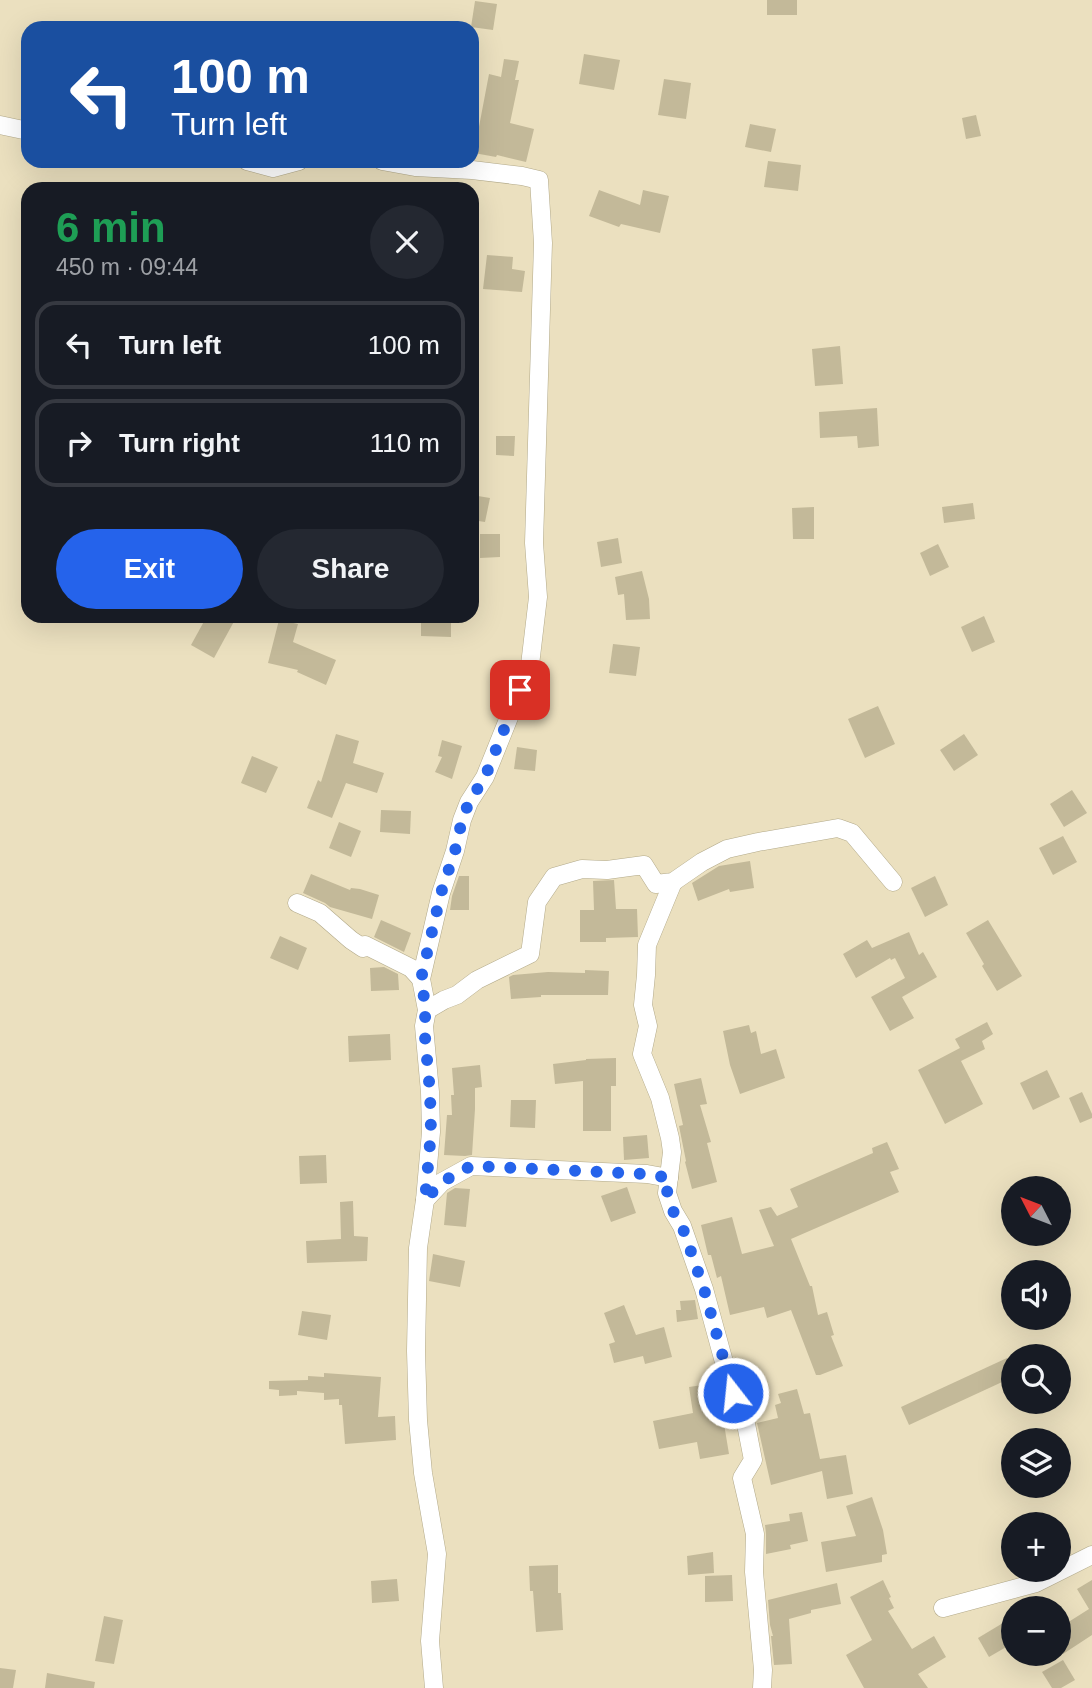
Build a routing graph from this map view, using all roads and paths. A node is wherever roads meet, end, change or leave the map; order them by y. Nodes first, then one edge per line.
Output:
1 (0, 125) edge
2 (21, 130) edge
3 (434, 168) edge
4 (673, 882) junction
5 (893, 882) dead end
6 (297, 903) dead end
7 (421, 979) junction
8 (426, 1010) junction
9 (669, 1178) junction
10 (425, 1200) junction
11 (1092, 1555) edge
12 (943, 1608) dead end
13 (434, 1688) edge
14 (762, 1688) edge

1 - 2 street
3 - 7 street
4 - 5 street
4 - 8 street
4 - 9 street
6 - 7 street
7 - 8 street
8 - 10 street
9 - 10 street
9 - 14 street
10 - 13 street
11 - 12 street

